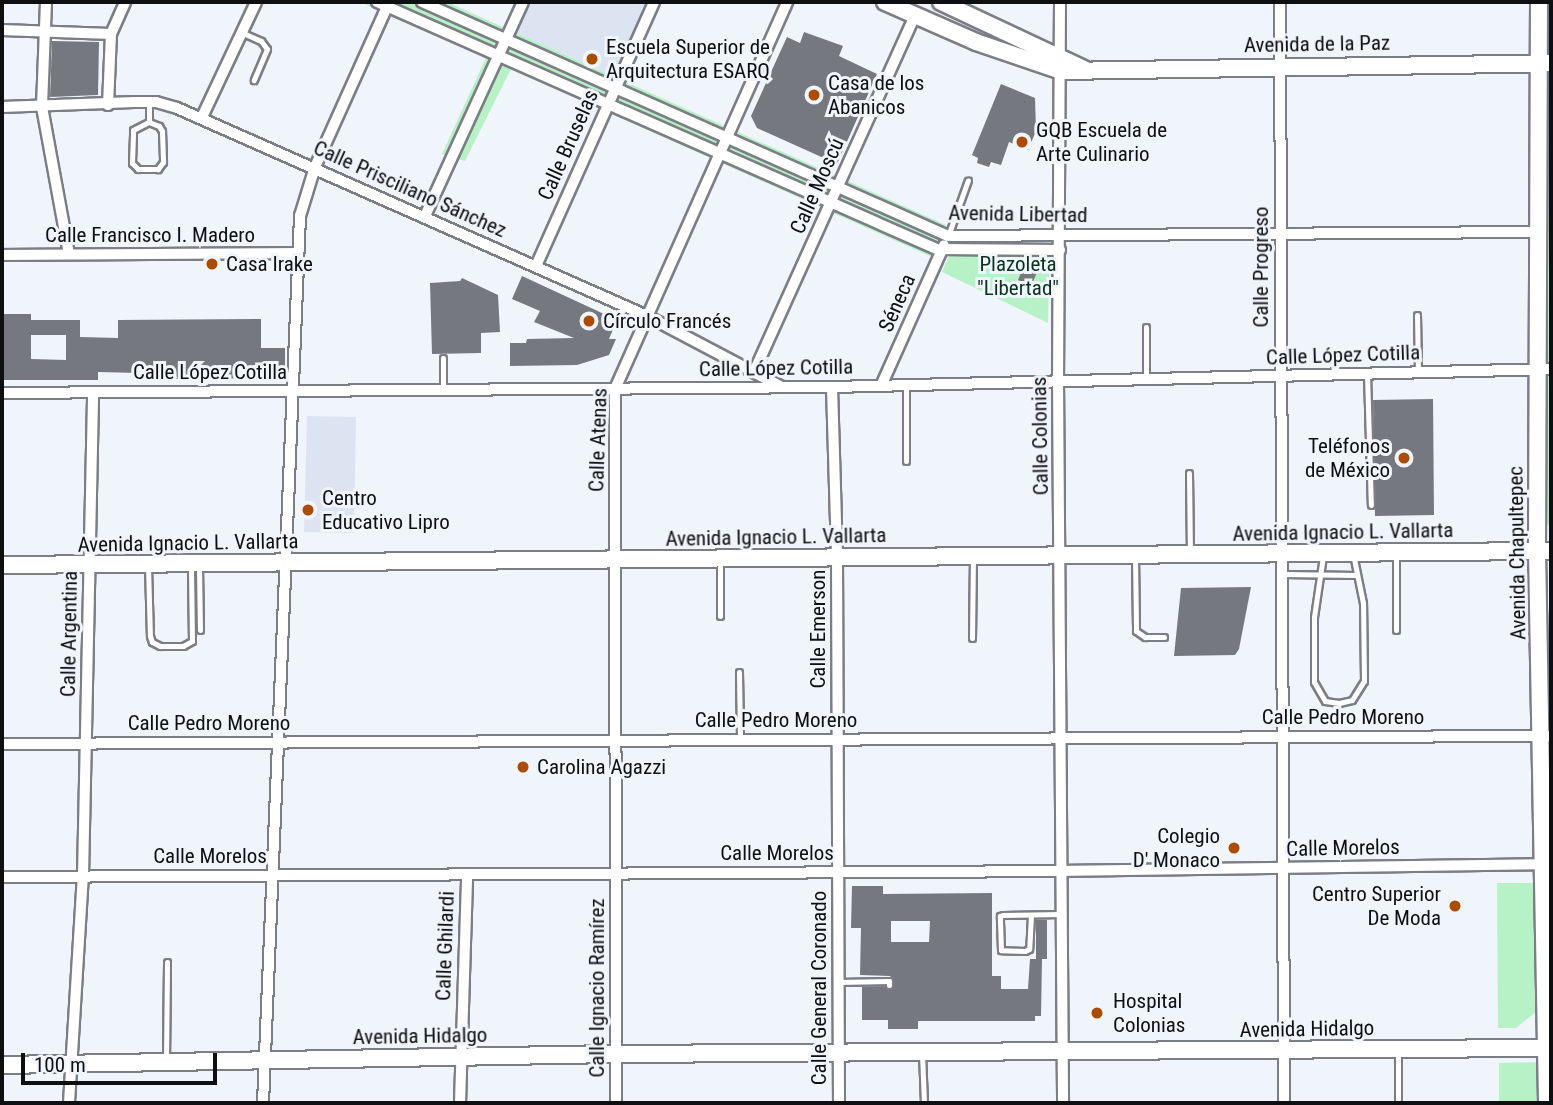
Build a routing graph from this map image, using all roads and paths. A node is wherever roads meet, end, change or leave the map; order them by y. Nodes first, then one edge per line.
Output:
1 (46, 2) edge
2 (125, 2) edge
3 (256, 2) edge
4 (422, 2) edge
5 (523, 2) edge
6 (653, 2) edge
7 (787, 2) edge
8 (885, 2) edge
9 (941, 2) edge
10 (1060, 2) edge
11 (1280, 2) edge
12 (1539, 2) edge
13 (384, 3) edge
14 (915, 15) junction
15 (2, 30) edge
16 (46, 31) junction
17 (242, 33) junction
18 (111, 34) junction
19 (506, 39) junction
20 (499, 56) junction
21 (1060, 63) junction
22 (1544, 63) edge
23 (1280, 65) junction
24 (254, 80) dead end
25 (615, 88) junction
26 (149, 102) junction
27 (108, 104) junction
28 (608, 104) junction
29 (2, 107) edge
30 (43, 107) junction
31 (202, 117) junction
32 (149, 122) junction
33 (727, 137) junction
34 (720, 154) junction
35 (315, 167) junction
36 (968, 180) dead end
37 (838, 187) junction
38 (830, 203) junction
39 (425, 216) junction
40 (1536, 232) junction
41 (1280, 234) junction
42 (1060, 235) junction
43 (948, 236) junction
44 (941, 250) junction
45 (1060, 250) junction
46 (298, 253) junction
47 (69, 254) junction
48 (2, 255) edge
49 (536, 266) junction
50 (1417, 315) dead end
51 (647, 316) junction
52 (1146, 327) dead end
53 (443, 358) dead end
54 (1544, 369) edge
55 (754, 372) junction
56 (1418, 372) junction
57 (1367, 374) junction
58 (1281, 376) junction
59 (1146, 378) junction
60 (1058, 380) junction
61 (906, 385) junction
62 (881, 386) junction
63 (832, 387) junction
64 (783, 388) junction
65 (615, 389) junction
66 (443, 390) junction
67 (292, 391) junction
68 (93, 392) junction
69 (2, 393) edge
70 (906, 461) dead end
71 (1189, 473) dead end
72 (1371, 505) dead end
73 (1544, 551) edge
74 (1396, 552) junction
75 (1282, 553) junction
76 (1323, 553) junction
77 (1353, 553) junction
78 (1190, 554) junction
79 (1060, 555) junction
80 (1135, 555) junction
81 (973, 556) junction
82 (720, 558) junction
83 (837, 558) junction
84 (615, 560) junction
85 (286, 563) junction
86 (148, 564) junction
87 (195, 564) junction
88 (2, 565) edge
89 (90, 565) junction
90 (1282, 574) junction
91 (1320, 575) junction
92 (1357, 575) junction
93 (720, 616) dead end
94 (1396, 630) dead end
95 (200, 631) dead end
96 (1164, 637) dead end
97 (972, 638) dead end
98 (740, 672) dead end
99 (1546, 736) edge
100 (1283, 737) junction
101 (1061, 738) junction
102 (740, 739) junction
103 (838, 739) junction
104 (615, 740) junction
105 (279, 741) junction
106 (86, 743) junction
107 (2, 744) edge
108 (1547, 864) edge
109 (1284, 868) junction
110 (1061, 871) junction
111 (838, 872) junction
112 (616, 873) junction
113 (467, 874) junction
114 (272, 875) junction
115 (83, 876) junction
116 (2, 877) edge
117 (1062, 914) junction
118 (1031, 915) junction
119 (167, 962) dead end
120 (838, 982) junction
121 (889, 985) dead end
122 (1549, 1048) edge
123 (1398, 1049) junction
124 (1284, 1051) junction
125 (838, 1053) junction
126 (922, 1053) junction
127 (1062, 1053) junction
128 (616, 1054) junction
129 (461, 1057) junction
130 (265, 1060) junction
131 (166, 1061) junction
132 (71, 1062) junction
133 (2, 1065) edge
134 (69, 1103) edge
135 (263, 1103) edge
136 (460, 1103) edge
137 (616, 1103) edge
138 (839, 1103) edge
139 (924, 1103) edge
140 (1063, 1103) edge
141 (1284, 1103) edge
142 (1398, 1103) edge
143 (1547, 1103) edge

1 - 16 street
2 - 18 street
3 - 17 street
4 - 19 street, Avenida Libertad
5 - 19 street
6 - 25 street, Calle Bruselas
7 - 33 street, Calle Atenas
8 - 14 main road, Avenida de la Paz
9 - 21 main road, Avenida de la Paz
10 - 21 street, Calle Colonias
11 - 23 street, Calle Progreso
12 - 22 main road, Avenida Chapultepec
13 - 20 street, Avenida Libertad
13 - 35 street
14 - 21 main road, Avenida de la Paz
14 - 37 street, Calle Moscú
15 - 16 street
16 - 18 street
16 - 30 street
17 - 24 lane
17 - 31 street
18 - 27 street
19 - 20 street
19 - 25 street, Avenida Libertad
20 - 28 street, Avenida Libertad
20 - 39 street
21 - 23 main road, Avenida de la Paz
21 - 42 street, Calle Colonias
22 - 23 main road, Avenida de la Paz
22 - 40 main road, Avenida Chapultepec
23 - 41 street, Calle Progreso
25 - 28 street, Calle Bruselas
25 - 33 street, Avenida Libertad
26 - 27 street, Calle Prisciliano Sánchez
26 - 31 street, Calle Prisciliano Sánchez
26 - 32 lane
27 - 30 street, Calle Prisciliano Sánchez
28 - 34 street, Avenida Libertad
28 - 49 street, Calle Bruselas
29 - 30 street, Calle Prisciliano Sánchez
30 - 47 street
31 - 35 street, Calle Prisciliano Sánchez
32 - 32 lane
33 - 34 street, Calle Atenas
33 - 37 street, Avenida Libertad
34 - 38 street, Avenida Libertad
34 - 51 street, Calle Atenas
35 - 39 street, Calle Prisciliano Sánchez
35 - 46 street
36 - 43 lane
37 - 38 street, Calle Moscú
37 - 43 street, Avenida Libertad
38 - 44 street, Avenida Libertad
38 - 55 street, Calle Moscú
39 - 49 street, Calle Prisciliano Sánchez
40 - 41 street, Avenida Libertad
40 - 54 main road, Avenida Chapultepec
41 - 42 street, Avenida Libertad
41 - 58 street, Calle Progreso
42 - 43 street, Avenida Libertad
42 - 45 street, Calle Colonias
43 - 44 street, Séneca
44 - 45 street
44 - 62 street, Séneca
45 - 60 street, Calle Colonias
46 - 47 street, Calle Francisco I. Madero
46 - 67 street
47 - 48 street, Calle Francisco I. Madero
49 - 51 street, Calle Prisciliano Sánchez
50 - 56 lane
51 - 55 street, Calle Prisciliano Sánchez
51 - 65 street, Calle Atenas
52 - 59 lane
53 - 66 lane
54 - 56 street, Calle López Cotilla
54 - 73 main road, Avenida Chapultepec
55 - 64 street, Calle Prisciliano Sánchez
56 - 57 street, Calle López Cotilla
57 - 58 street, Calle López Cotilla
57 - 72 lane
58 - 59 street, Calle López Cotilla
58 - 75 street, Calle Progreso
59 - 60 street, Calle López Cotilla
60 - 61 street, Calle López Cotilla
60 - 79 street, Calle Colonias
61 - 62 street, Calle López Cotilla
61 - 70 lane
62 - 63 street, Calle López Cotilla
63 - 64 street, Calle López Cotilla
63 - 83 street, Calle Emerson
64 - 65 street, Calle López Cotilla
65 - 66 street, Calle López Cotilla
65 - 84 street, Calle Atenas
66 - 67 street, Calle López Cotilla
67 - 68 street, Calle López Cotilla
67 - 85 street
68 - 69 street, Calle López Cotilla
68 - 89 street, Calle Argentina
71 - 78 lane
73 - 74 main road, Avenida Ignacio L. Vallarta
73 - 99 main road, Avenida Chapultepec
74 - 77 main road, Avenida Ignacio L. Vallarta
74 - 94 lane
75 - 76 main road, Avenida Ignacio L. Vallarta
75 - 78 main road, Avenida Ignacio L. Vallarta
75 - 90 street, Calle Progreso
76 - 77 main road, Avenida Ignacio L. Vallarta
76 - 91 lane
77 - 92 lane
78 - 80 main road, Avenida Ignacio L. Vallarta
79 - 80 main road, Avenida Ignacio L. Vallarta
79 - 81 main road, Avenida Ignacio L. Vallarta
79 - 101 street, Calle Colonias
80 - 96 lane
81 - 83 main road, Avenida Ignacio L. Vallarta
81 - 97 lane
82 - 83 main road, Avenida Ignacio L. Vallarta
82 - 84 main road, Avenida Ignacio L. Vallarta
82 - 93 lane
83 - 103 street, Calle Emerson
84 - 85 main road, Avenida Ignacio L. Vallarta
84 - 104 street, Calle Atenas
85 - 87 main road, Avenida Ignacio L. Vallarta
85 - 105 street
86 - 87 main road, Avenida Ignacio L. Vallarta
86 - 87 lane
86 - 89 main road, Avenida Ignacio L. Vallarta
87 - 95 lane
88 - 89 main road, Avenida Ignacio L. Vallarta
89 - 106 street, Calle Argentina
90 - 91 lane
90 - 100 street, Calle Progreso
91 - 92 lane
91 - 92 lane
98 - 102 lane
99 - 100 street, Calle Pedro Moreno
99 - 108 main road, Avenida Chapultepec
100 - 101 street, Calle Pedro Moreno
100 - 109 street, Calle Progreso
101 - 103 street, Calle Pedro Moreno
101 - 110 street, Calle Colonias
102 - 103 street, Calle Pedro Moreno
102 - 104 street, Calle Pedro Moreno
103 - 111 street, Calle Emerson
104 - 105 street, Calle Pedro Moreno
104 - 112 street, Calle Atenas
105 - 106 street, Calle Pedro Moreno
105 - 114 street
106 - 107 street, Calle Pedro Moreno
106 - 115 street, Calle Argentina
108 - 109 street, Calle Morelos
108 - 122 main road, Avenida Chapultepec
109 - 110 street, Calle Morelos
109 - 124 street, Calle Progreso
110 - 111 street, Calle Morelos
110 - 117 street, Calle Colonias
111 - 112 street, Calle Morelos
111 - 120 street, Calle General Coronado
112 - 113 street, Calle Morelos
112 - 128 street, Calle Ignacio Ramírez
113 - 114 street, Calle Morelos
113 - 129 street, Calle Ghilardi
114 - 115 street, Calle Morelos
114 - 130 street
115 - 116 street, Calle Morelos
115 - 132 street, Calle Argentina
117 - 118 lane
117 - 127 street, Calle Colonias
118 - 118 lane
119 - 131 lane
120 - 121 lane
120 - 125 street, Calle General Coronado
122 - 123 main road, Avenida Hidalgo
122 - 143 main road, Avenida Chapultepec
123 - 124 main road, Avenida Hidalgo
123 - 142 lane
124 - 127 main road, Avenida Hidalgo
124 - 141 street, Calle Progreso
125 - 126 main road, Avenida Hidalgo
125 - 128 main road, Avenida Hidalgo
125 - 138 street, Calle General Coronado
126 - 127 main road, Avenida Hidalgo
126 - 139 lane
127 - 140 street, Calle Colonias
128 - 129 main road, Avenida Hidalgo
128 - 137 street, Calle Ignacio Ramírez
129 - 130 main road, Avenida Hidalgo
129 - 136 street, Calle Ghilardi
130 - 131 main road, Avenida Hidalgo
130 - 135 street
131 - 132 main road, Avenida Hidalgo
132 - 133 main road, Avenida Hidalgo
132 - 134 street, Calle Argentina

